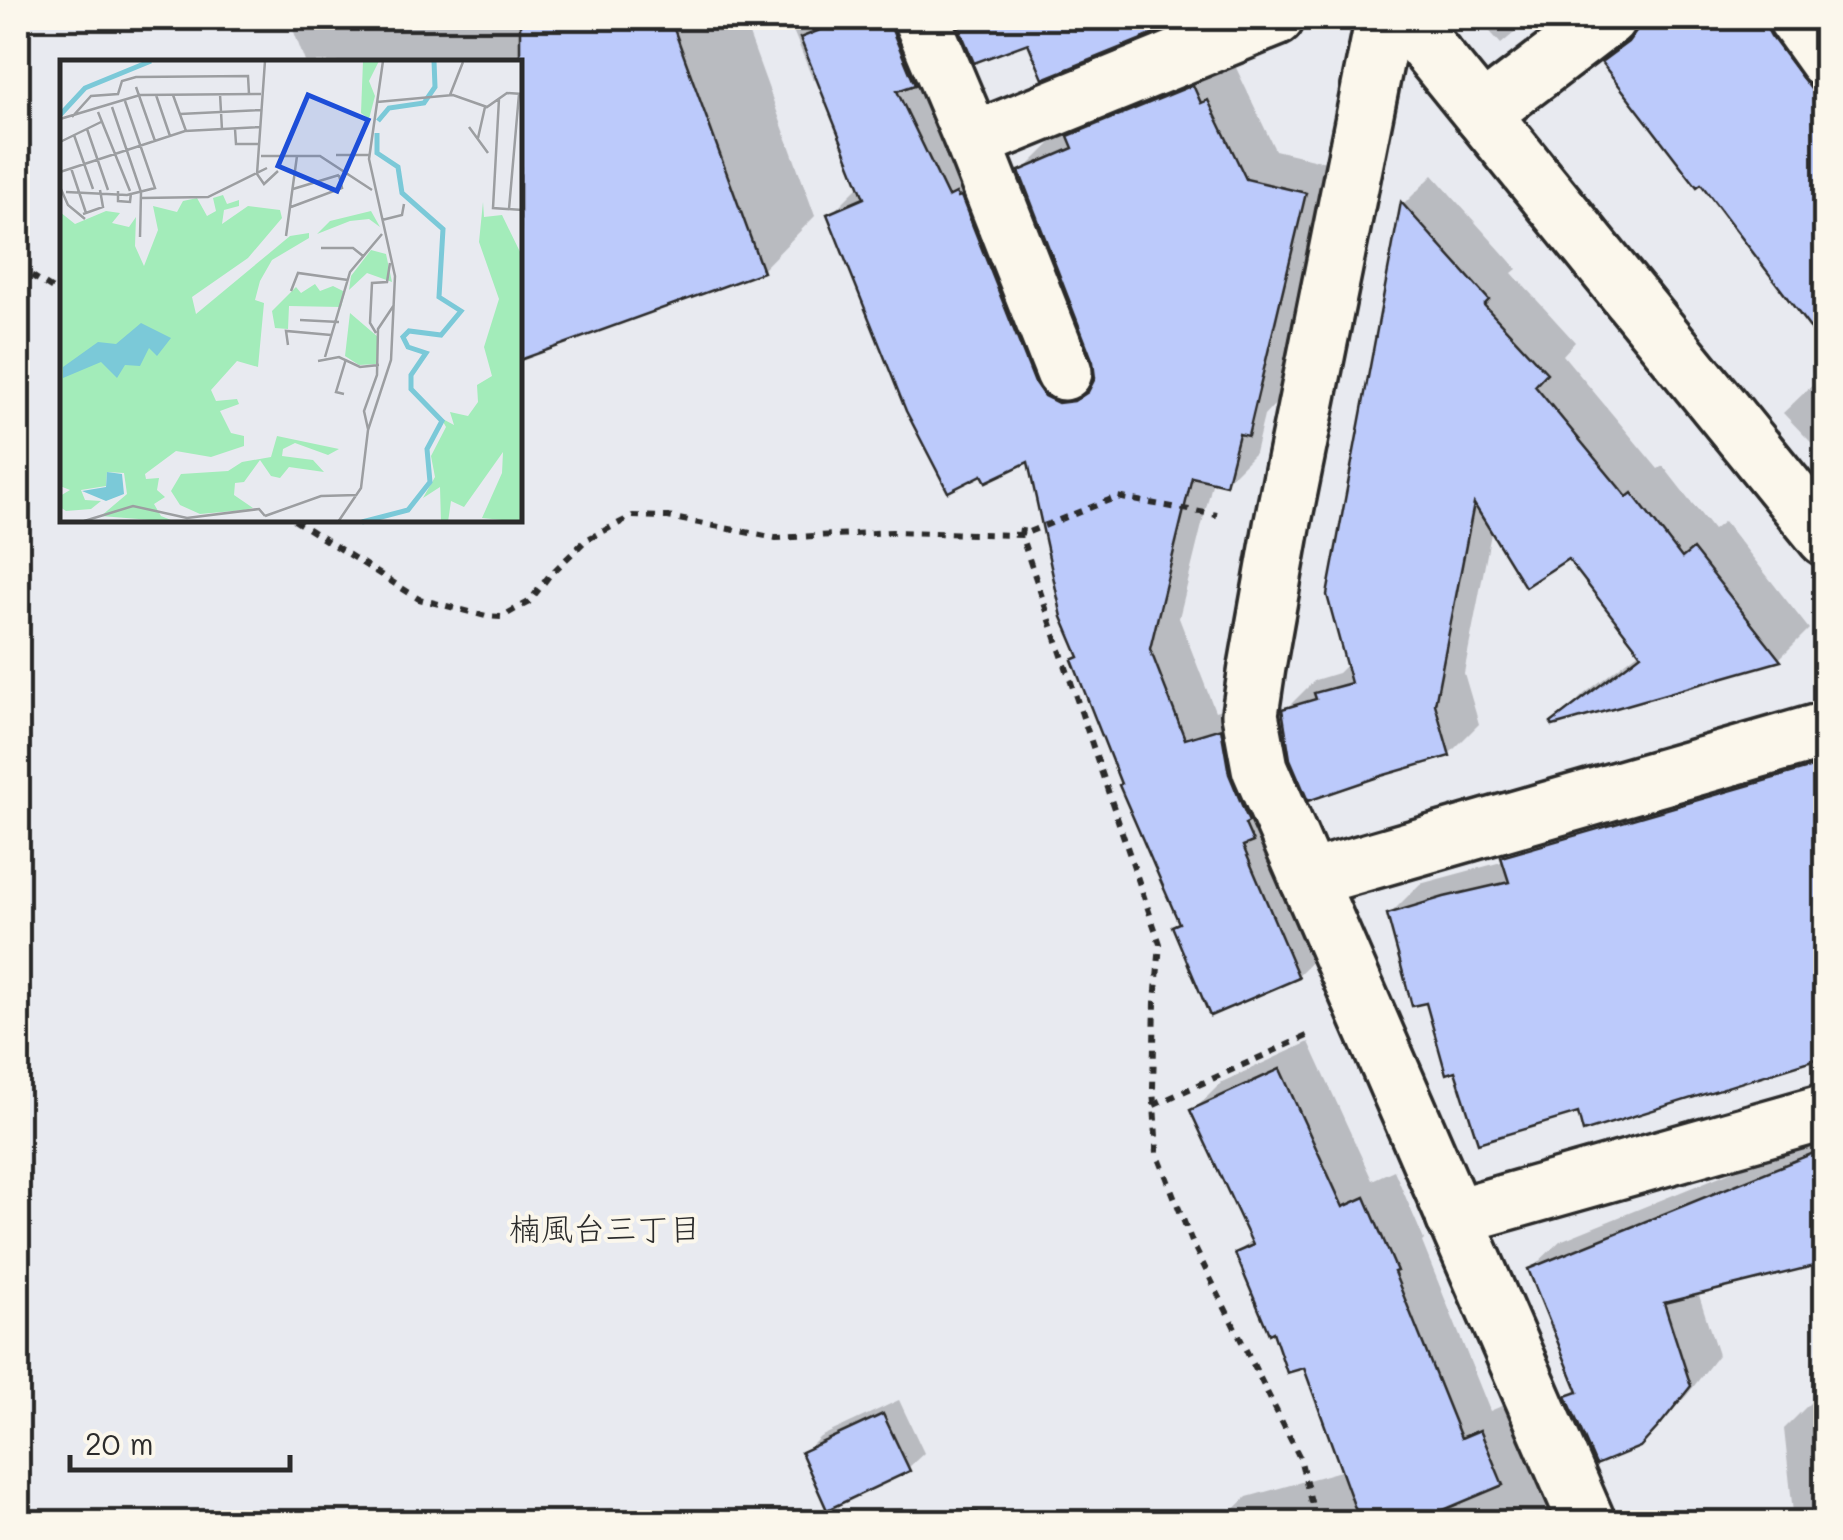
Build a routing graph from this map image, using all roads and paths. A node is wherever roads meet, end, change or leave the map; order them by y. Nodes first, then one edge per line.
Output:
1 (920, 18) edge
2 (1276, 18) edge
3 (1384, 18) edge
4 (1404, 18) edge
5 (1608, 18) edge
6 (1796, 18) edge
7 (1826, 60) edge
8 (1482, 114) junction
9 (973, 142) junction
10 (18, 266) edge
11 (60, 293) edge
12 (1064, 372) dead end
13 (297, 522) edge
14 (1282, 526) junction
15 (1021, 532) junction
16 (1826, 538) edge
17 (1826, 730) edge
18 (1308, 879) junction
19 (1365, 1010) junction
20 (1154, 1105) junction
21 (1826, 1112) edge
22 (1454, 1217) junction
23 (924, 1522) edge
24 (1014, 1522) edge
25 (1316, 1522) edge
26 (1587, 1522) edge

1 - 9 street
2 - 9 street
3 - 14 street
4 - 8 street
5 - 8 street
6 - 7 street
8 - 16 street
9 - 12 street
10 - 11 path
13 - 15 path
14 - 15 path
14 - 18 street
15 - 20 path
17 - 18 street
18 - 19 street
19 - 20 path
19 - 22 street
20 - 25 path
21 - 22 street
22 - 26 street
23 - 24 path

